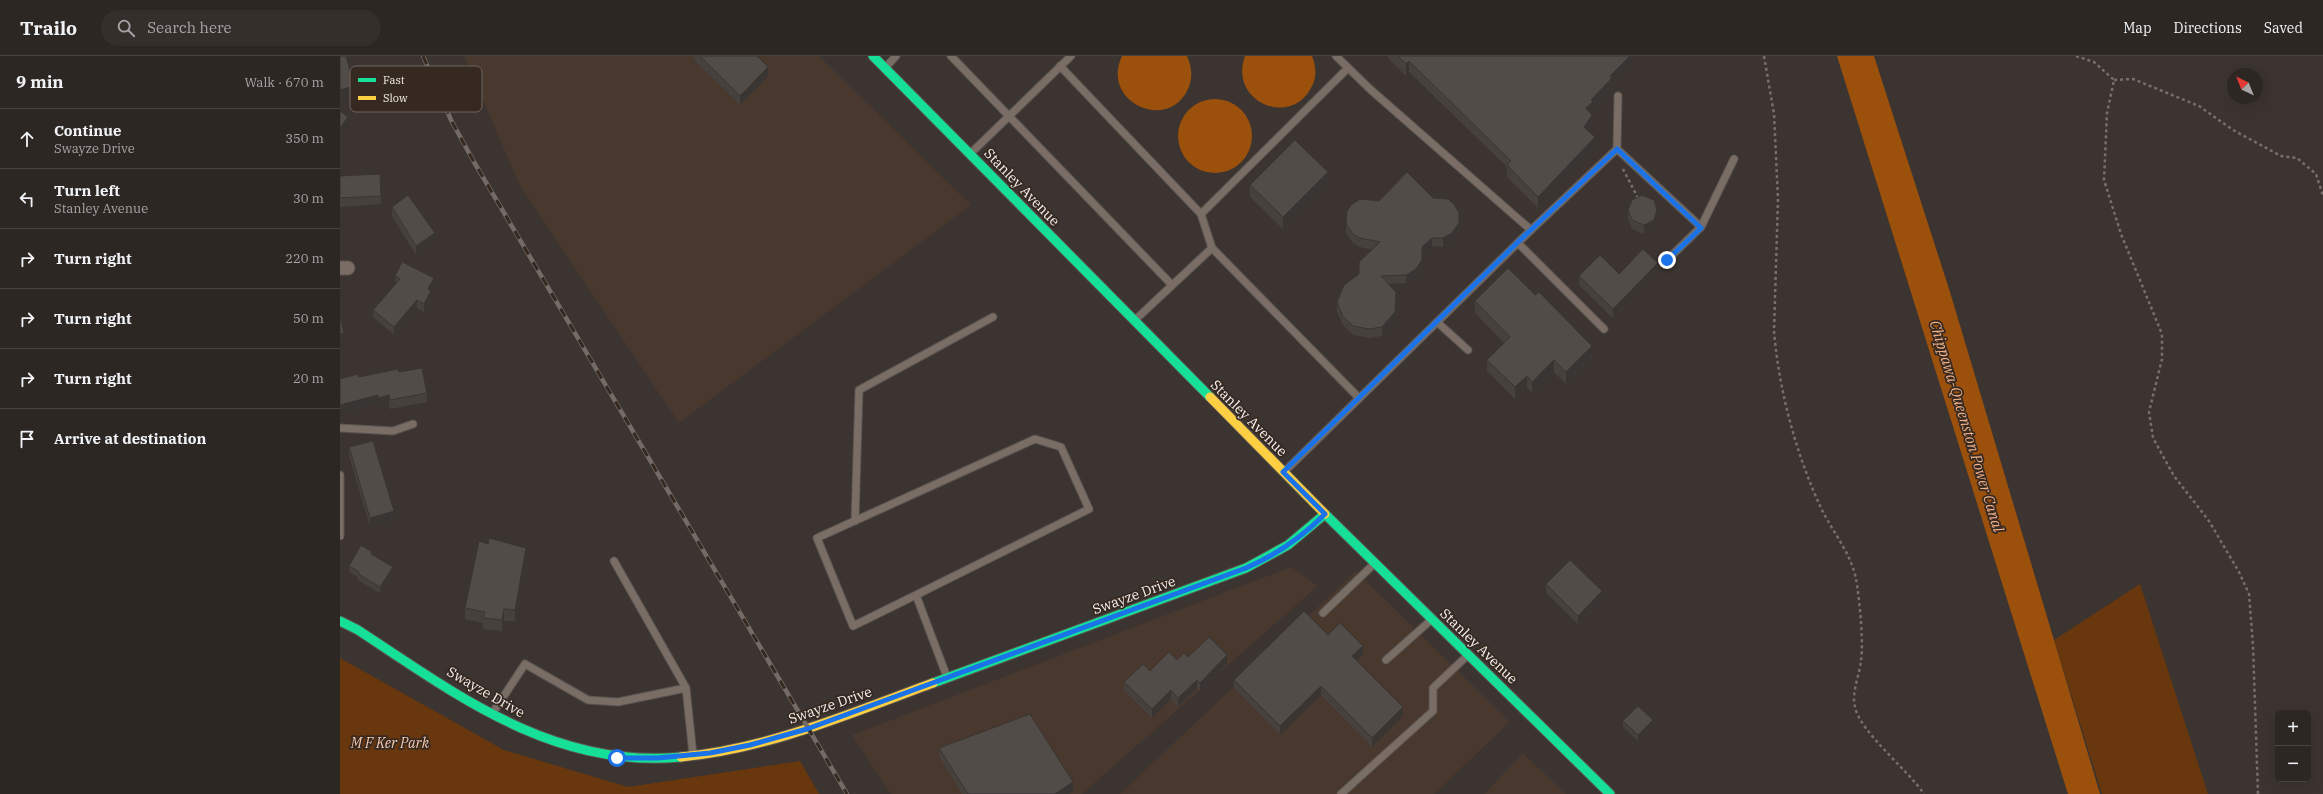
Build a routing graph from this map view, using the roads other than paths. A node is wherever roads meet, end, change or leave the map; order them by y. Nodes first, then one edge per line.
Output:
1 (873, 56) edge
2 (896, 56) edge
3 (951, 56) edge
4 (1071, 56) edge
5 (1336, 56) edge
6 (1060, 66) junction
7 (885, 68) junction
8 (1348, 68) junction
9 (1618, 96) dead end
10 (1009, 117) junction
11 (1617, 149) junction
12 (970, 154) junction
13 (1734, 159) dead end
14 (1201, 214) junction
15 (1701, 228) junction
16 (1531, 230) junction
17 (1518, 242) junction
18 (1212, 248) junction
19 (1667, 260) dead end
20 (1172, 286) junction
21 (993, 317) dead end
22 (1133, 321) junction
23 (1437, 322) junction
24 (1604, 329) dead end
25 (1468, 350) dead end
26 (1359, 398) junction
27 (413, 424) dead end
28 (340, 428) edge
29 (1283, 472) junction
30 (340, 475) edge
31 (1325, 514) junction
32 (855, 521) junction
33 (340, 536) edge
34 (614, 561) dead end
35 (1375, 563) junction
36 (916, 595) junction
37 (1323, 613) dead end
38 (1432, 620) junction
39 (340, 621) edge
40 (1468, 655) junction
41 (1386, 660) dead end
42 (948, 679) junction
43 (686, 688) junction
44 (492, 715) junction
45 (693, 755) junction
46 (1341, 794) edge
47 (1610, 794) edge

1 - 7 street, Stanley Avenue
2 - 7 lane
3 - 10 lane
4 - 6 lane
5 - 8 lane
6 - 10 lane
6 - 14 lane
7 - 12 street, Stanley Avenue
8 - 14 lane
8 - 16 lane
9 - 11 lane
10 - 12 lane
10 - 20 lane
11 - 15 lane
11 - 16 lane
12 - 22 street, Stanley Avenue
13 - 15 lane
14 - 18 lane
15 - 19 lane
16 - 17 lane
17 - 23 lane
17 - 24 lane
18 - 20 lane
18 - 26 lane
20 - 22 lane
21 - 32 lane
22 - 29 street, Stanley Avenue
23 - 25 lane
23 - 26 lane
26 - 29 lane
27 - 28 lane
29 - 31 street, Stanley Avenue
30 - 33 lane
31 - 35 street, Stanley Avenue
31 - 42 street, Swayze Drive
32 - 36 lane
32 - 36 lane
34 - 43 lane
35 - 37 lane
35 - 38 street, Stanley Avenue
36 - 42 lane
38 - 40 street, Stanley Avenue
38 - 41 lane
39 - 44 street, Swayze Drive
40 - 46 lane
40 - 47 street, Stanley Avenue
42 - 45 street, Swayze Drive
43 - 44 lane
43 - 45 lane
44 - 45 street, Swayze Drive

